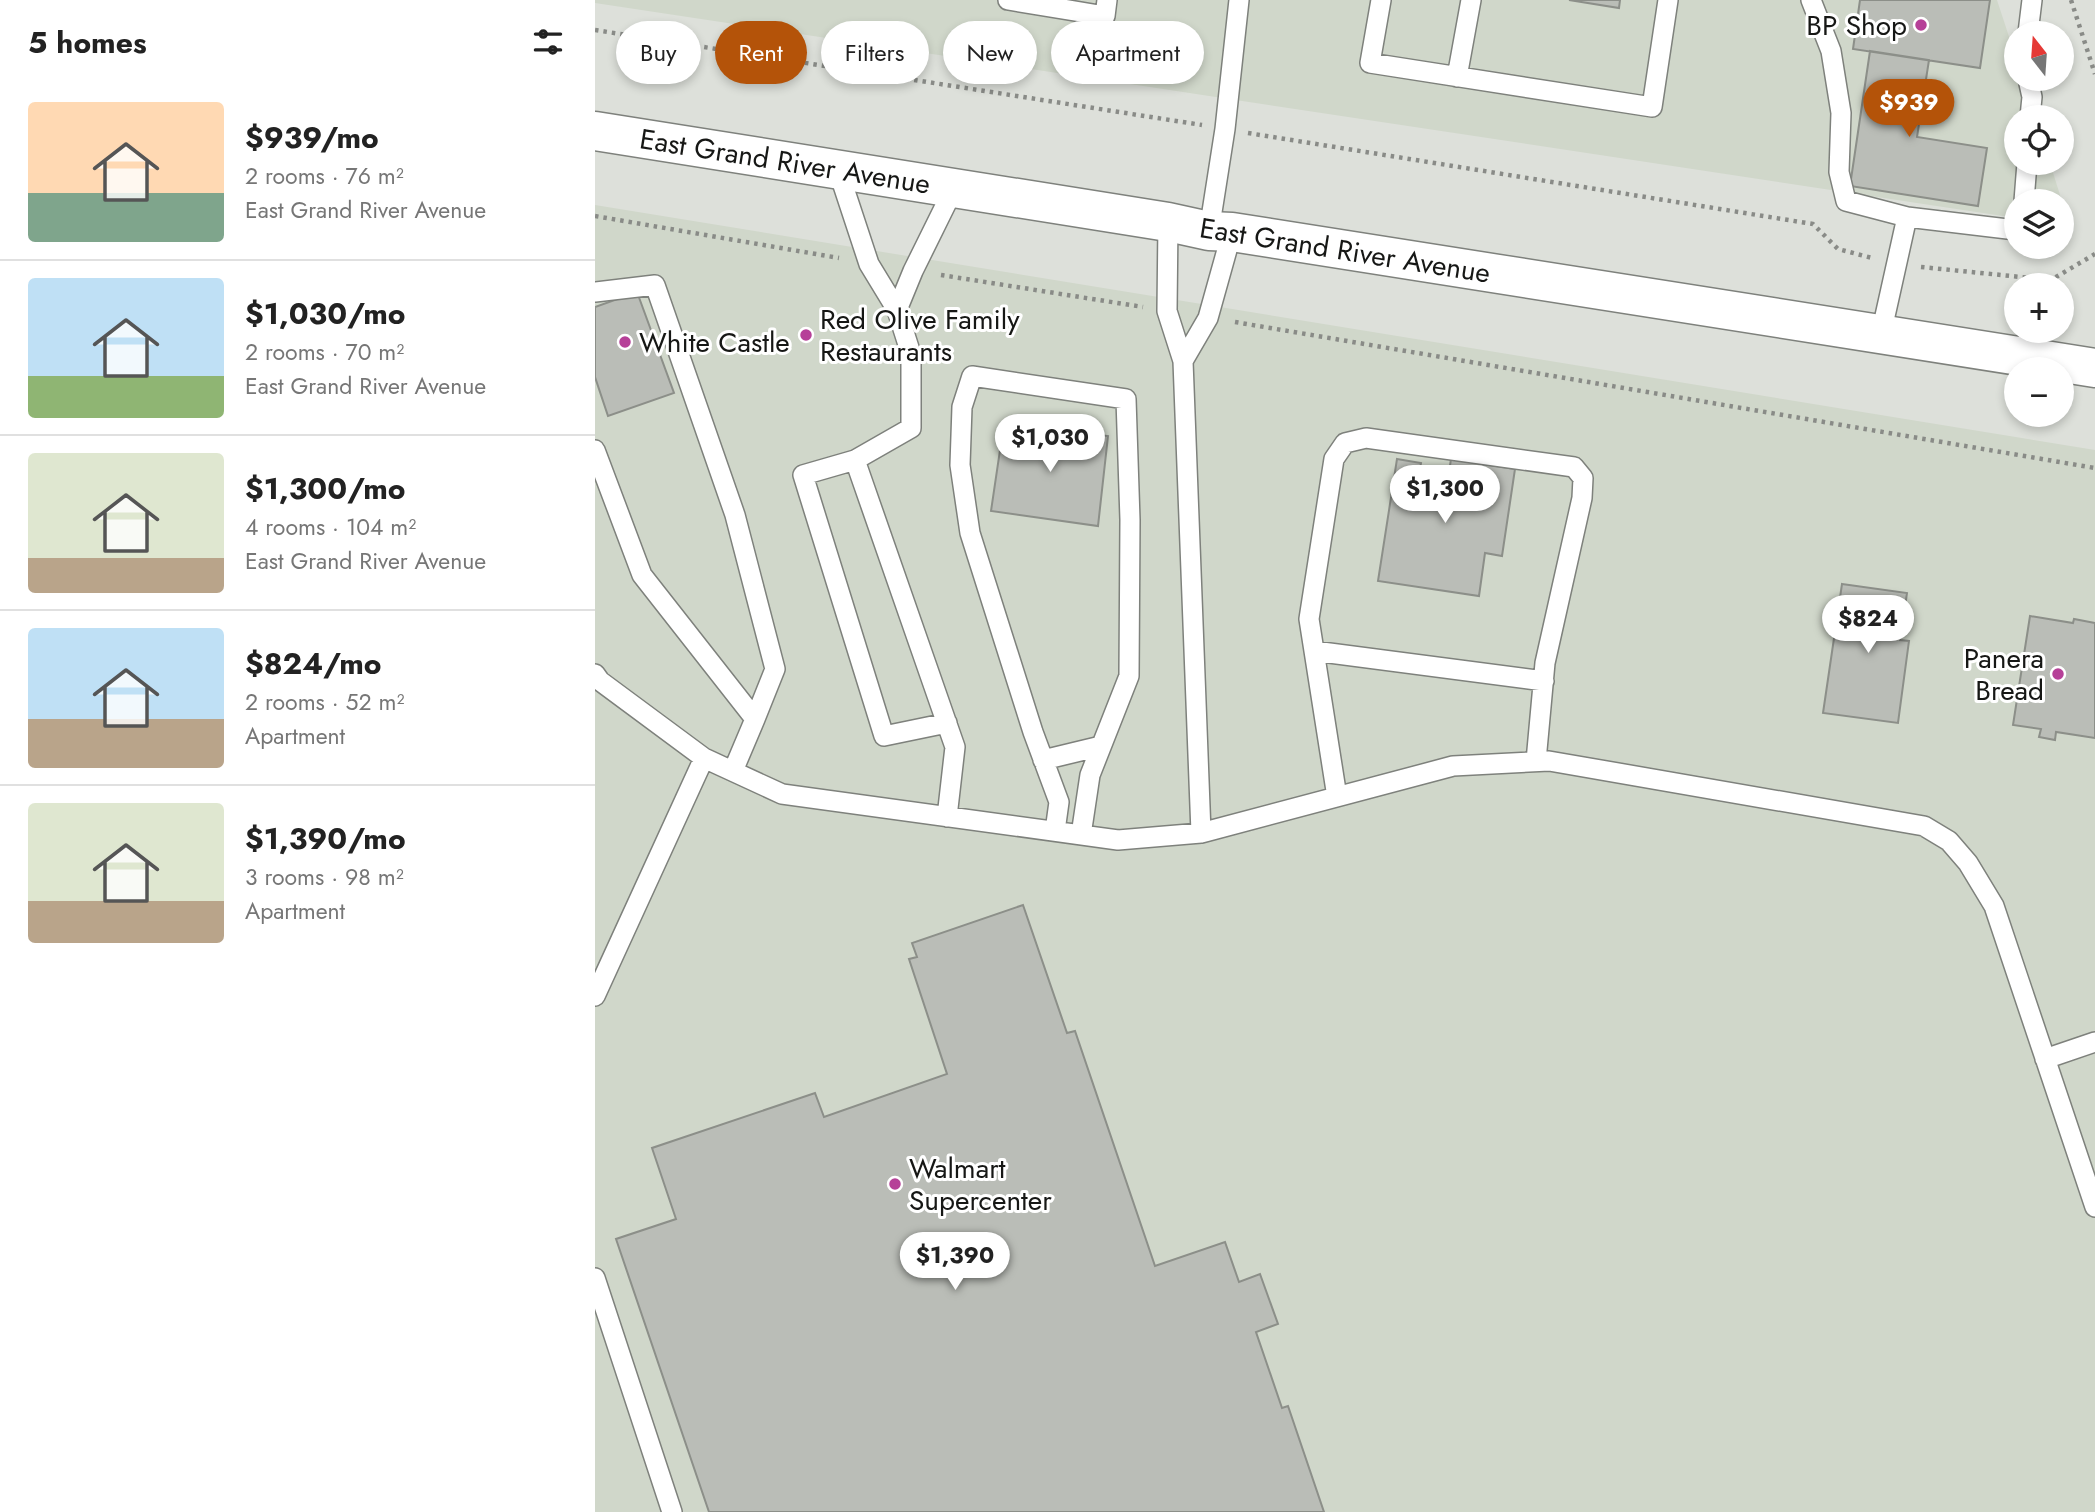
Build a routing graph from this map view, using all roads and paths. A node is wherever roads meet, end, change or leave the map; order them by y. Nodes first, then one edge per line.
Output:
1 (1008, 0) edge
2 (1107, 0) edge
3 (1240, 0) edge
4 (1381, 0) edge
5 (1471, 0) edge
6 (1668, 0) edge
7 (1811, 0) edge
8 (2032, 0) edge
9 (2071, 0) edge
10 (2029, 21) edge
11 (595, 30) edge
12 (2095, 74) edge
13 (1457, 77) junction
14 (1225, 129) junction
15 (595, 131) edge
16 (838, 170) junction
17 (954, 188) junction
18 (595, 216) edge
19 (1907, 217) junction
20 (1168, 222) junction
21 (2004, 228) edge
22 (1220, 232) junction
23 (2095, 254) edge
24 (869, 264) junction
25 (1896, 264) junction
26 (913, 271) junction
27 (595, 292) edge
28 (897, 310) junction
29 (1167, 311) junction
30 (1208, 318) junction
31 (1881, 334) junction
32 (1183, 361) junction
33 (2095, 368) edge
34 (595, 450) edge
35 (855, 460) junction
36 (2095, 468) edge
37 (1314, 651) junction
38 (595, 674) edge
39 (1543, 681) junction
40 (755, 719) junction
41 (947, 723) junction
42 (1101, 746) junction
43 (704, 758) junction
44 (1043, 760) junction
45 (1536, 761) junction
46 (733, 771) junction
47 (1337, 797) junction
48 (947, 817) junction
49 (1055, 831) junction
50 (1201, 833) junction
51 (1081, 835) junction
52 (595, 996) edge
53 (2095, 1042) edge
54 (2045, 1059) junction
55 (2095, 1207) edge
56 (595, 1278) edge
57 (672, 1512) edge

1 - 2 lane
3 - 14 lane
4 - 13 lane
5 - 13 lane
6 - 13 lane
7 - 19 lane
8 - 10 lane
9 - 12 path
11 - 14 path
14 - 22 lane
14 - 25 path
15 - 16 main road, East Grand River Avenue
16 - 17 main road, East Grand River Avenue
16 - 24 lane
17 - 20 main road, East Grand River Avenue
17 - 26 lane
18 - 24 path
19 - 21 lane
19 - 25 lane
20 - 22 main road, East Grand River Avenue
20 - 29 lane
22 - 30 lane
22 - 31 main road, East Grand River Avenue
23 - 25 path
24 - 28 lane
25 - 31 lane
26 - 28 lane
26 - 29 path
27 - 40 lane
28 - 35 lane
29 - 32 lane
30 - 32 lane
30 - 36 path
31 - 33 main road, East Grand River Avenue
32 - 50 lane
34 - 40 lane
35 - 41 lane
35 - 41 lane
37 - 39 lane
37 - 39 lane
37 - 47 lane
38 - 43 lane
39 - 45 lane
40 - 46 lane
41 - 48 lane
42 - 44 lane
42 - 44 lane
42 - 51 lane
43 - 46 lane
43 - 52 lane
44 - 49 lane
45 - 47 lane
45 - 54 lane
46 - 48 lane
47 - 50 lane
48 - 49 lane
49 - 51 lane
50 - 51 lane
53 - 54 lane
54 - 55 lane
56 - 57 lane

